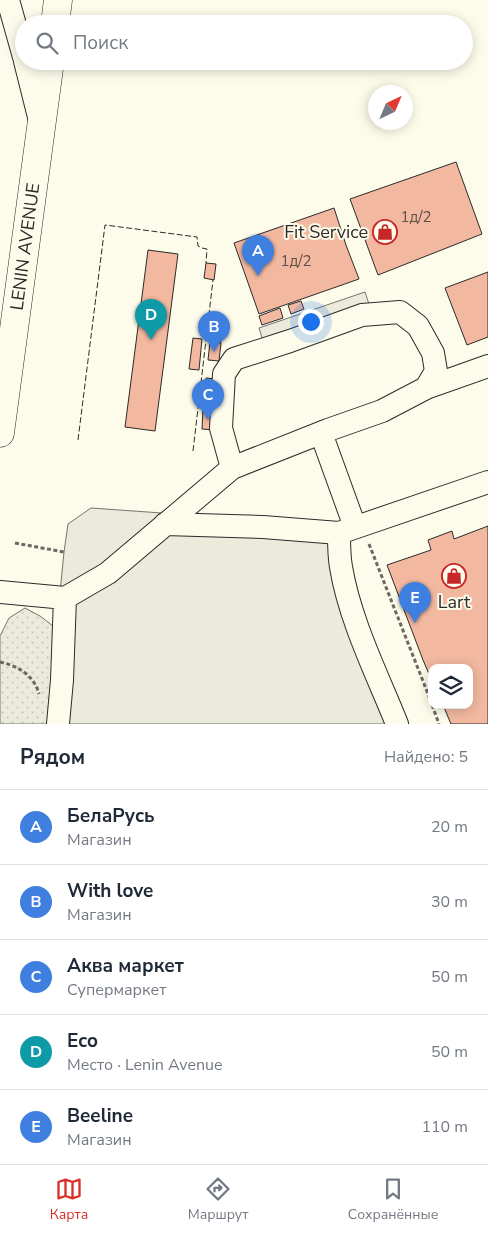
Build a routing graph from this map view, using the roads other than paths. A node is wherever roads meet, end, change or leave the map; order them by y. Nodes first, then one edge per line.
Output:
1 (8, 0) edge
2 (58, 0) edge
3 (56, 15) edge
4 (15, 25) edge
5 (27, 70) edge
6 (49, 70) edge
7 (42, 128) junction
8 (488, 366) edge
9 (426, 388) junction
10 (0, 433) edge
11 (322, 433) junction
12 (232, 468) junction
13 (488, 482) edge
14 (165, 524) junction
15 (352, 528) junction
16 (0, 592) edge
17 (65, 598) junction
18 (58, 724) edge
19 (397, 724) edge

1 - 4 lane
2 - 3 main road
5 - 7 lane
6 - 7 main road, LENIN AVENUE
7 - 10 main road, LENIN AVENUE
8 - 9 lane
9 - 11 lane
9 - 12 lane
11 - 12 lane
11 - 15 lane
12 - 14 lane
13 - 15 lane
14 - 15 lane
14 - 17 lane
15 - 19 lane
16 - 17 lane
17 - 18 lane

